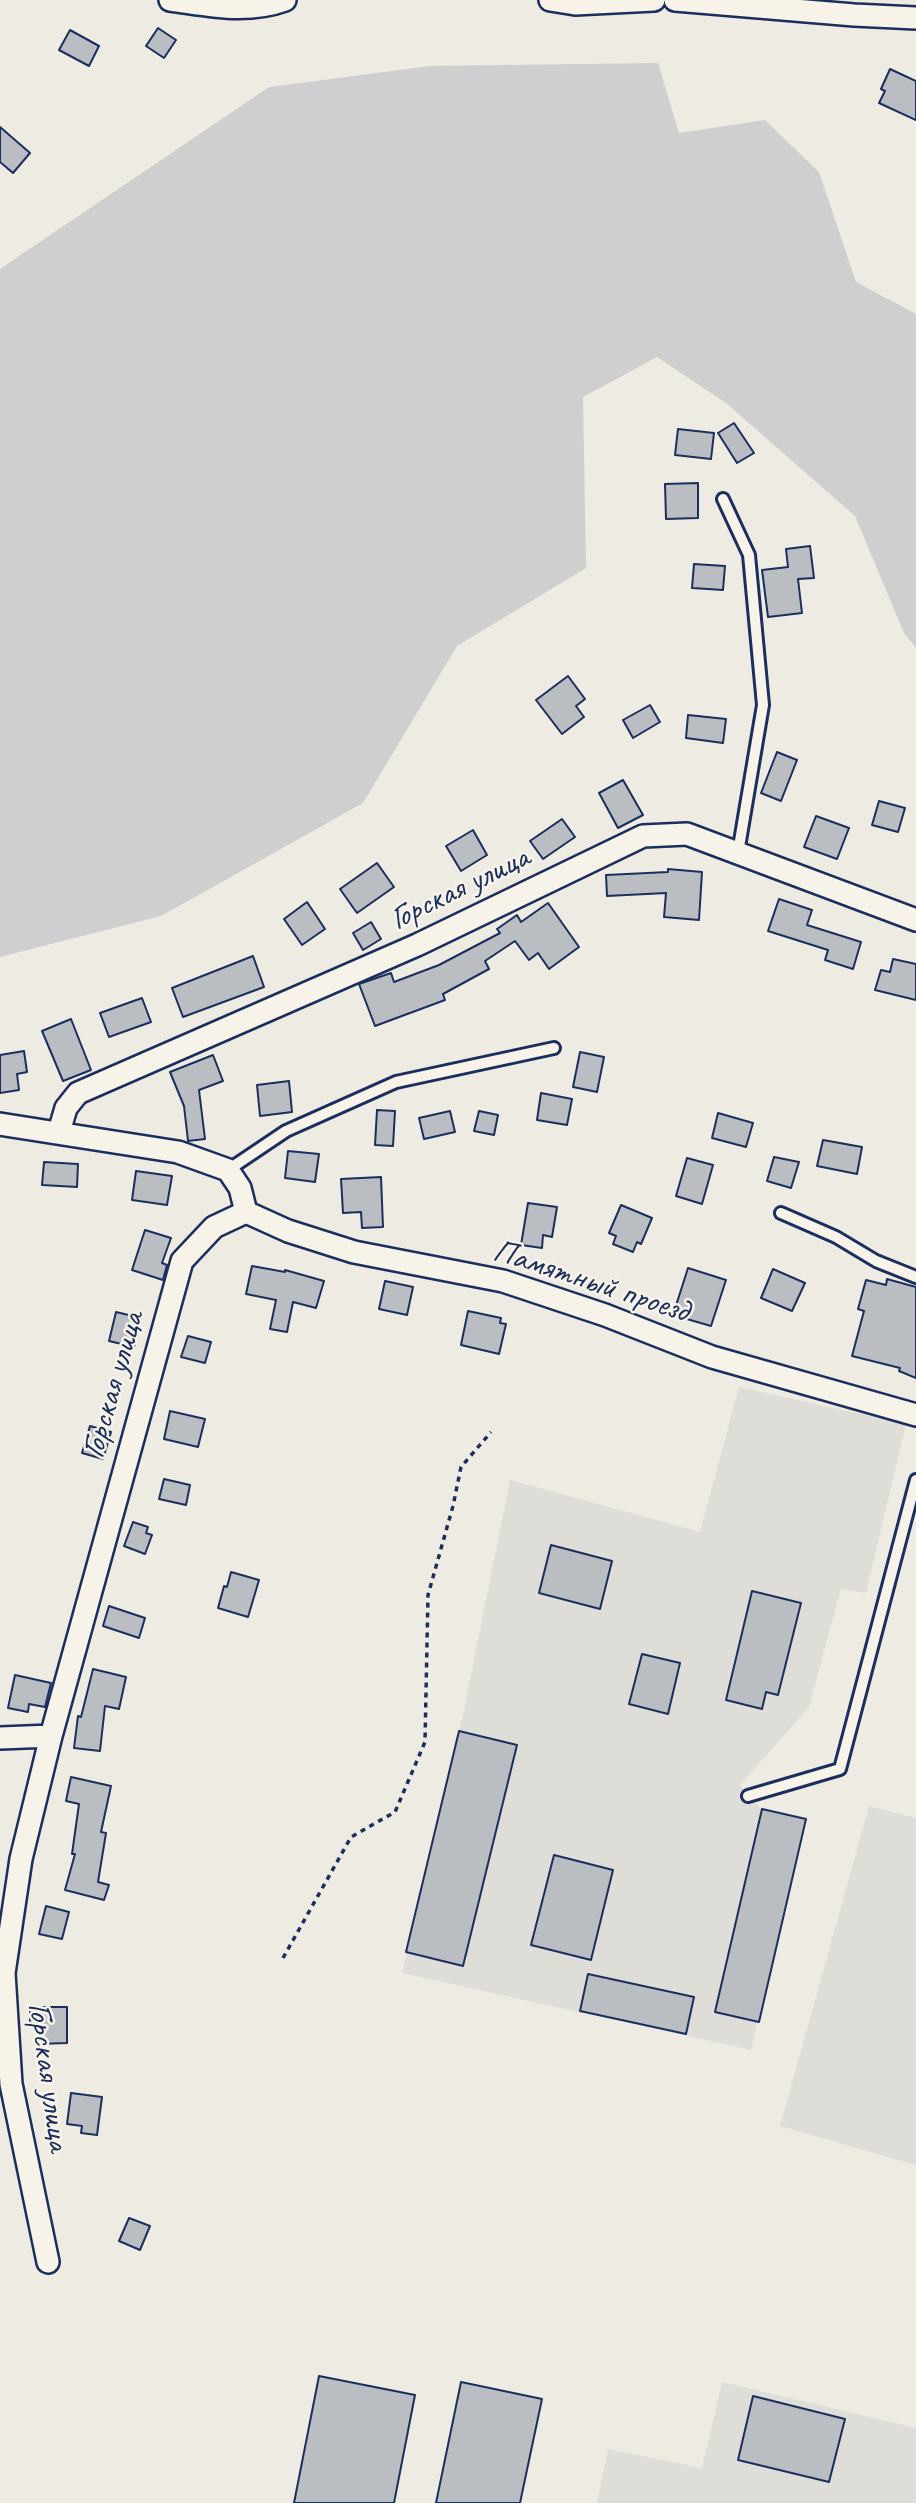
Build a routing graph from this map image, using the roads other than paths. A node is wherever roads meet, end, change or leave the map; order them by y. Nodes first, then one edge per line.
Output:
1 (170, 0) edge
2 (285, 0) edge
3 (550, 0) edge
4 (654, 0) edge
5 (675, 0) edge
6 (916, 18) edge
7 (723, 499) dead end
8 (738, 853) junction
9 (916, 920) edge
10 (554, 1048) dead end
11 (0, 1124) edge
12 (59, 1132) junction
13 (228, 1170) junction
14 (246, 1212) junction
15 (781, 1213) dead end
16 (916, 1277) edge
17 (916, 1415) edge
18 (916, 1480) edge
19 (51, 1736) junction
20 (0, 1738) edge
21 (748, 1796) dead end
22 (48, 2262) dead end

1 - 2 street
3 - 4 street
5 - 6 street
7 - 8 lane
8 - 9 street, Горская улица
8 - 12 street, Горская улица
10 - 13 lane
11 - 12 street
12 - 13 street
13 - 14 street
14 - 17 street, Памятный проезд
14 - 19 street, Горская улица
15 - 16 lane
18 - 21 lane
19 - 20 street
19 - 22 street, Горская улица

